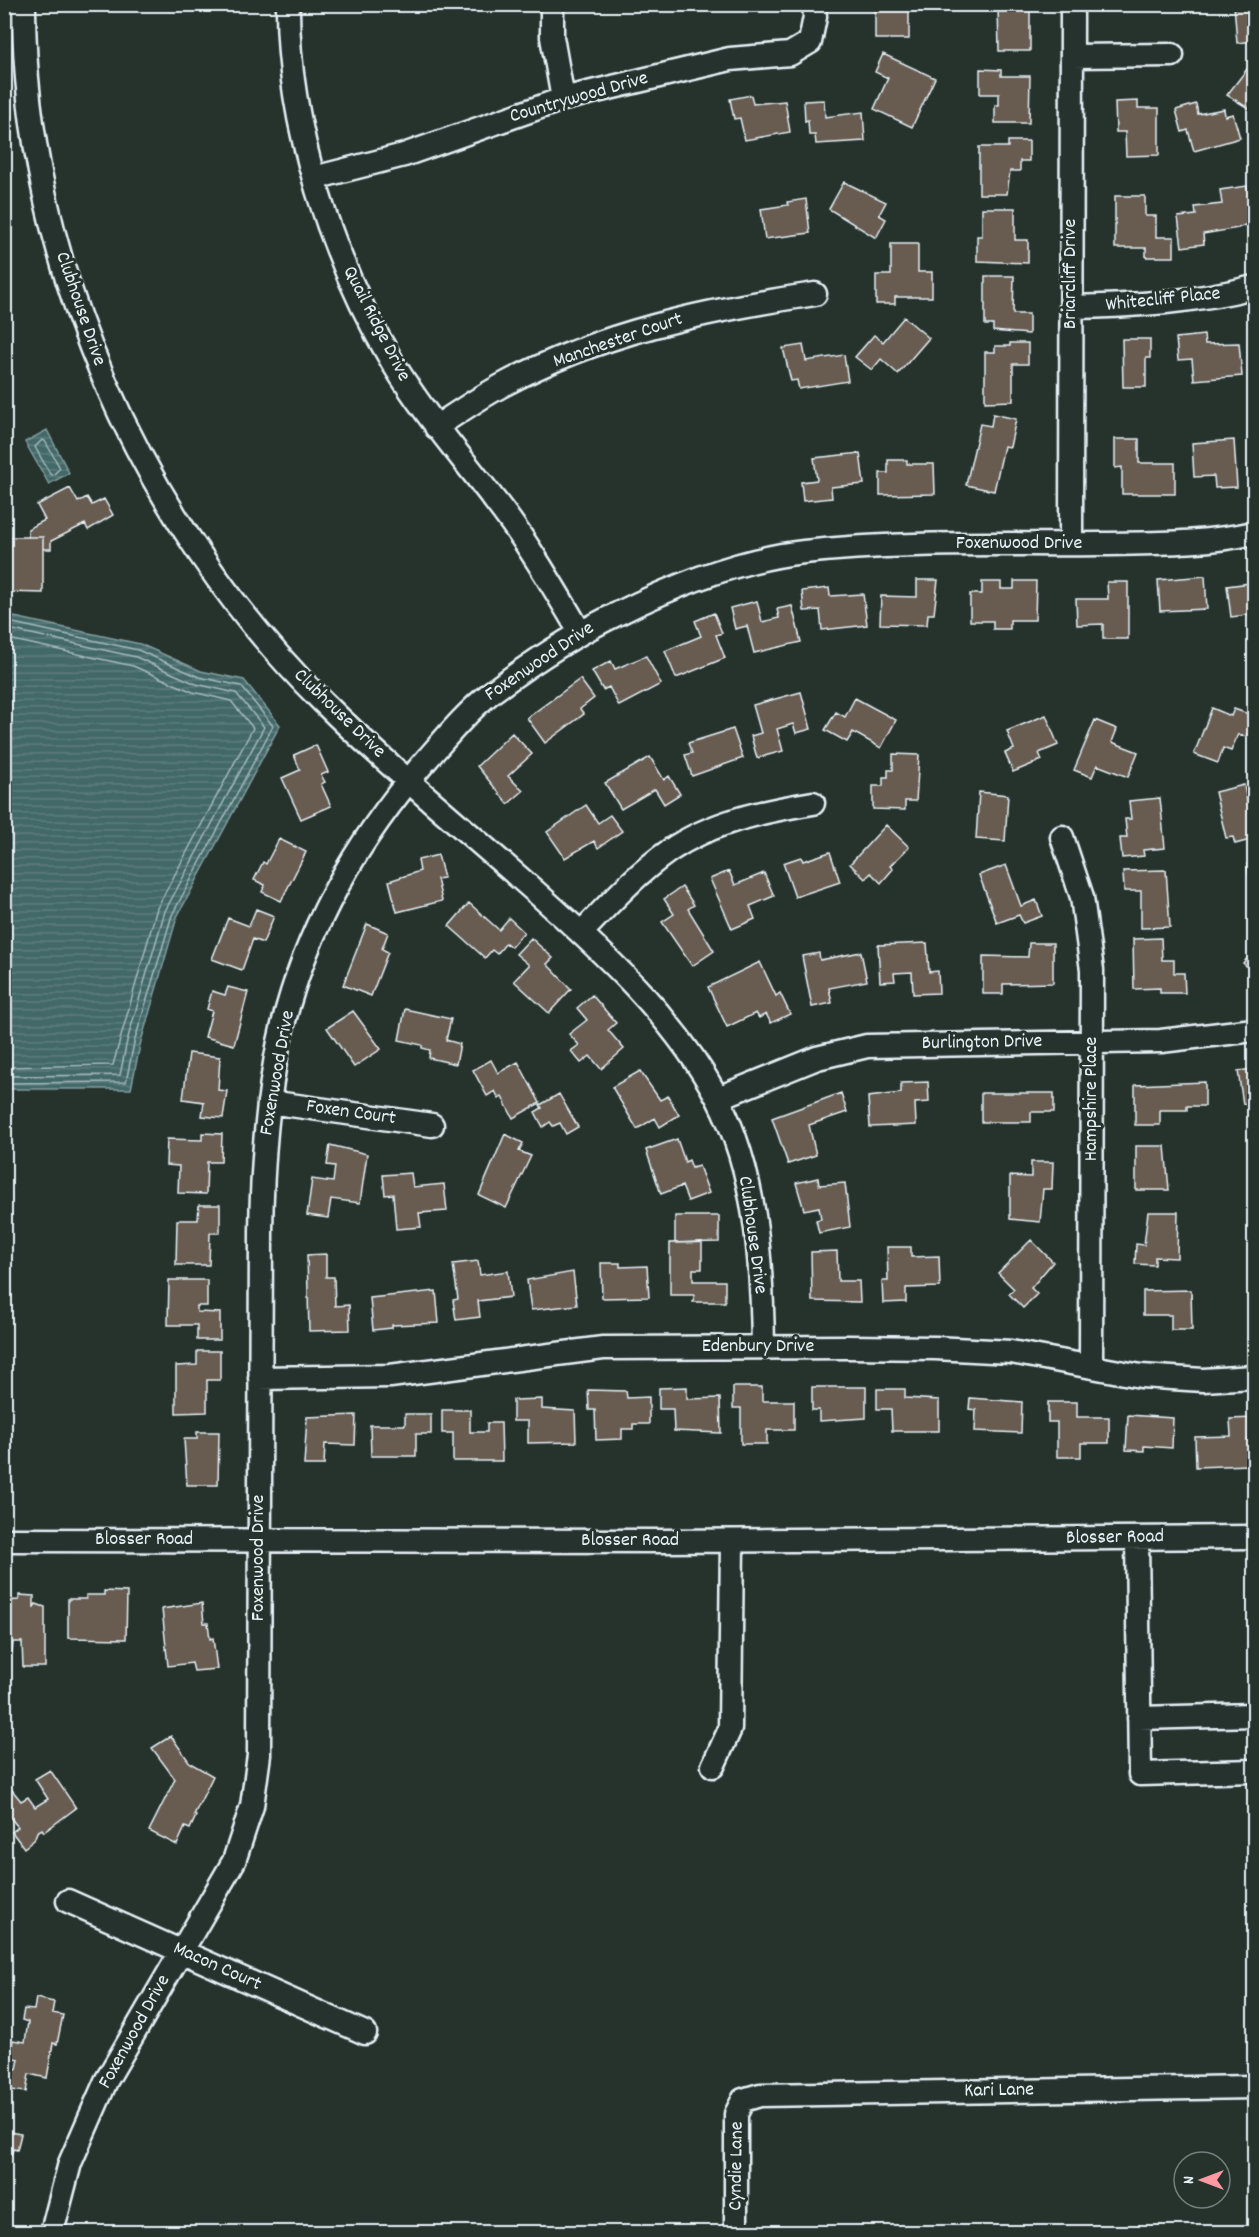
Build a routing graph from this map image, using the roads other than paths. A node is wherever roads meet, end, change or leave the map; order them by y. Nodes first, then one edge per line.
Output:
1 (24, 4) edge
2 (288, 4) edge
3 (552, 4) edge
4 (814, 4) edge
5 (1072, 4) edge
6 (1172, 55) dead end
7 (1072, 56) junction
8 (563, 99) junction
9 (314, 178) junction
10 (1254, 287) edge
11 (815, 294) dead end
12 (1071, 307) junction
13 (436, 427) junction
14 (1254, 533) edge
15 (1071, 544) junction
16 (580, 632) junction
17 (409, 779) junction
18 (813, 803) dead end
19 (1062, 837) dead end
20 (581, 933) junction
21 (1254, 1030) edge
22 (1092, 1042) junction
23 (718, 1098) junction
24 (269, 1102) junction
25 (432, 1125) dead end
26 (763, 1347) junction
27 (1091, 1365) junction
28 (1254, 1377) edge
29 (260, 1378) junction
30 (1254, 1537) edge
31 (1137, 1538) junction
32 (4, 1540) edge
33 (259, 1541) junction
34 (732, 1541) junction
35 (1254, 1715) edge
36 (1139, 1718) junction
37 (713, 1766) dead end
38 (1254, 1772) edge
39 (68, 1901) dead end
40 (181, 1951) junction
41 (365, 2033) dead end
42 (1254, 2087) edge
43 (743, 2100) joint
44 (52, 2232) edge
45 (736, 2232) edge

1 - 17 street, Clubhouse Drive
2 - 9 street, Quail Ridge Drive
3 - 8 street
4 - 8 street, Countrywood Drive
5 - 7 street, Briarcliff Drive
6 - 7 street
7 - 12 street, Briarcliff Drive
8 - 9 street, Countrywood Drive
9 - 13 street, Quail Ridge Drive
10 - 12 street, Whitecliff Place
11 - 13 street, Manchester Court
12 - 15 street, Briarcliff Drive
13 - 16 street, Quail Ridge Drive
14 - 15 street, Foxenwood Drive
15 - 16 street, Foxenwood Drive
16 - 17 street, Foxenwood Drive
17 - 20 street, Clubhouse Drive
17 - 24 street, Foxenwood Drive
18 - 20 street
19 - 22 street, Hampshire Place
20 - 23 street, Clubhouse Drive
21 - 22 street, Burlington Drive
22 - 23 street, Burlington Drive
22 - 27 street, Hampshire Place
23 - 26 street, Clubhouse Drive
24 - 25 street, Foxen Court
24 - 29 street, Foxenwood Drive
26 - 27 street, Edenbury Drive
26 - 29 street, Edenbury Drive
27 - 28 street, Edenbury Drive
29 - 33 street, Foxenwood Drive
30 - 31 street, Blosser Road
31 - 34 street, Blosser Road
31 - 36 street
32 - 33 street, Blosser Road
33 - 34 street, Blosser Road
33 - 40 street, Foxenwood Drive
34 - 37 street
35 - 36 street
36 - 38 street
39 - 40 street, Macon Court
40 - 41 street, Macon Court
40 - 44 street, Foxenwood Drive
42 - 43 street, Kari Lane
43 - 45 street, Cyndie Lane

